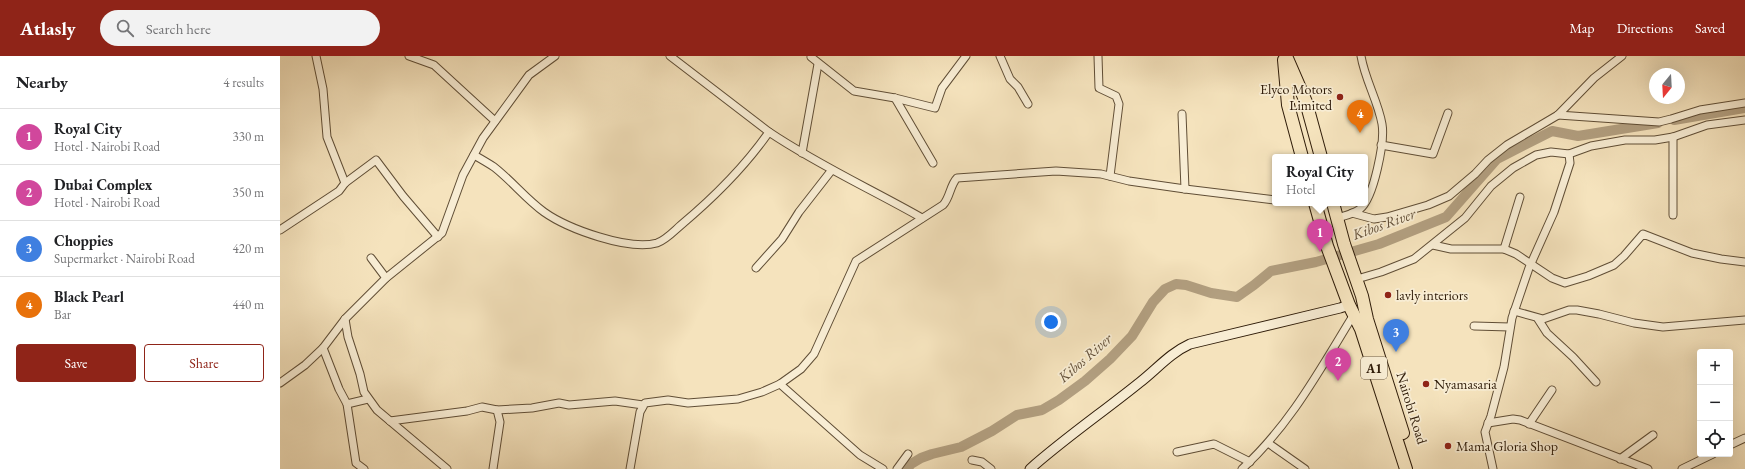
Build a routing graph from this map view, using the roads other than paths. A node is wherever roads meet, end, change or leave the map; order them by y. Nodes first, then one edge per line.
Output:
1 (316, 56) edge
2 (409, 56) edge
3 (555, 56) edge
4 (670, 56) edge
5 (966, 56) edge
6 (1000, 56) edge
7 (1098, 56) edge
8 (1285, 56) edge
9 (1361, 56) edge
10 (1622, 56) edge
11 (811, 57) edge
12 (818, 64) junction
13 (895, 98) junction
14 (1745, 103) edge
15 (1028, 104) dead end
16 (1308, 109) junction
17 (1290, 113) junction
18 (1448, 113) dead end
19 (1182, 114) dead end
20 (1558, 115) junction
21 (1745, 120) edge
22 (495, 121) junction
23 (769, 132) junction
24 (1673, 137) junction
25 (1381, 145) junction
26 (802, 153) junction
27 (474, 154) junction
28 (1301, 154) edge
29 (1320, 154) edge
30 (1569, 154) junction
31 (933, 164) dead end
32 (831, 170) junction
33 (1110, 176) junction
34 (345, 183) junction
35 (1185, 189) junction
36 (1368, 195) edge
37 (1520, 197) dead end
38 (1272, 200) edge
39 (1316, 206) edge
40 (1334, 206) edge
41 (1363, 206) edge
42 (1352, 213) junction
43 (1673, 215) dead end
44 (922, 218) junction
45 (1337, 218) junction
46 (280, 230) edge
47 (438, 237) junction
48 (1433, 245) junction
49 (1504, 249) junction
50 (371, 258) dead end
51 (1745, 262) edge
52 (1531, 265) junction
53 (756, 268) dead end
54 (386, 278) junction
55 (1357, 279) junction
56 (1349, 304) junction
57 (1514, 311) junction
58 (345, 319) junction
59 (1351, 319) dead end
60 (1538, 319) junction
61 (1745, 320) edge
62 (1474, 326) dead end
63 (1510, 328) junction
64 (323, 348) junction
65 (1596, 382) dead end
66 (280, 383) edge
67 (780, 384) junction
68 (1552, 390) dead end
69 (368, 399) junction
70 (347, 404) junction
71 (643, 404) junction
72 (497, 410) junction
73 (390, 421) junction
74 (1488, 423) junction
75 (1529, 424) junction
76 (1653, 435) dead end
77 (1745, 438) edge
78 (1268, 443) junction
79 (1733, 444) edge
80 (1177, 452) dead end
81 (908, 454) dead end
82 (1707, 457) edge
83 (1620, 459) junction
84 (972, 460) dead end
85 (1250, 462) junction
86 (1034, 468) edge
87 (364, 469) edge
88 (447, 469) edge
89 (493, 469) edge
90 (630, 469) edge
91 (883, 469) edge
92 (897, 469) edge
93 (991, 469) edge
94 (1242, 469) edge
95 (1305, 469) edge
96 (1406, 469) edge
97 (1414, 469) edge
98 (1492, 469) edge
99 (1648, 469) edge
100 (1683, 469) edge

1 - 34 street
2 - 22 street
3 - 22 street
4 - 23 street
5 - 13 street
6 - 15 street
7 - 33 street
8 - 16 highway
8 - 17 highway
9 - 25 street
10 - 20 street
11 - 12 street
12 - 13 street
12 - 26 street
13 - 31 street
14 - 20 street
16 - 17 highway
16 - 29 highway
17 - 28 highway
18 - 25 street
19 - 35 street
20 - 42 street
21 - 24 street
22 - 27 street
23 - 26 street
23 - 27 street
24 - 30 street
24 - 43 street
25 - 36 street
26 - 32 street
27 - 47 street
30 - 48 street
30 - 52 street
32 - 44 street
32 - 53 street
33 - 35 street
33 - 44 street
34 - 46 street
34 - 47 street
35 - 38 street
37 - 49 street
39 - 56 highway, Nairobi Road / A1
40 - 45 highway, A1
41 - 42 street
42 - 45 street
44 - 67 street
45 - 55 highway, Nairobi Road / A1
47 - 54 street
48 - 49 street
48 - 55 street
49 - 52 street
50 - 54 street
51 - 52 street
52 - 57 street
54 - 58 street
55 - 97 highway, Nairobi Road / A1
56 - 86 main road
56 - 96 highway, Nairobi Road / A1
57 - 60 street
57 - 63 street
58 - 64 street
58 - 69 street
59 - 78 street
60 - 61 street
60 - 65 street
62 - 63 street
63 - 74 street
64 - 66 street
64 - 70 street
67 - 71 street
67 - 91 street
68 - 75 street
69 - 70 street
69 - 73 street
70 - 87 street
71 - 72 street
71 - 90 street
72 - 73 street
72 - 89 street
73 - 88 street
74 - 75 street
74 - 98 street
75 - 83 street
76 - 83 street
77 - 79 street
78 - 85 street
78 - 95 street
80 - 85 street
81 - 92 street
82 - 100 street
83 - 99 street
84 - 93 street
85 - 94 street

